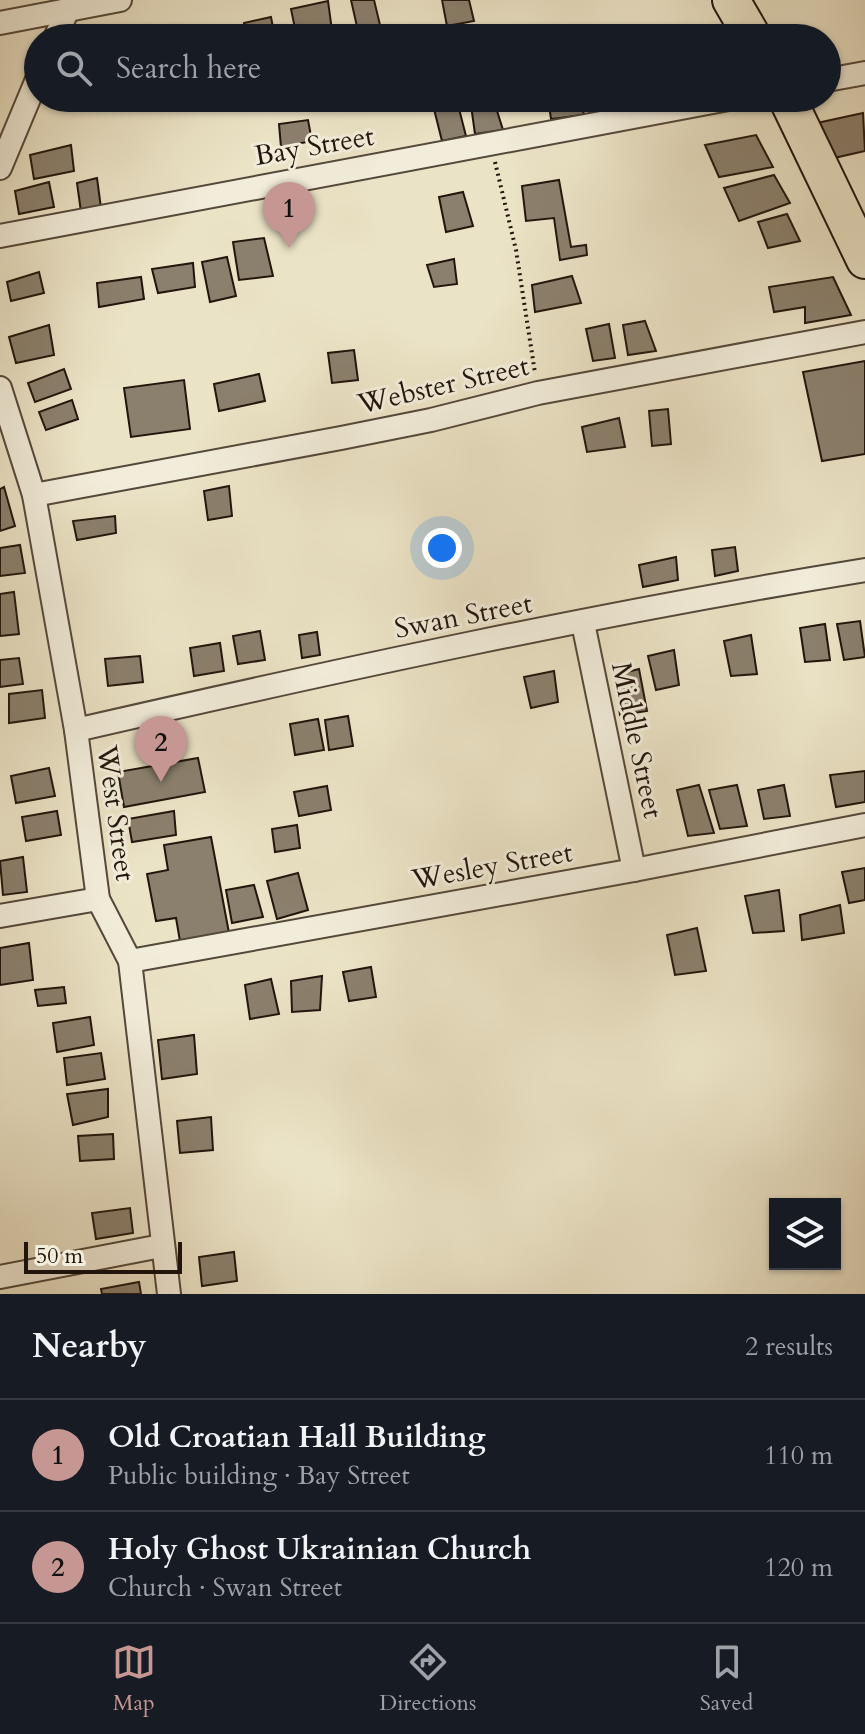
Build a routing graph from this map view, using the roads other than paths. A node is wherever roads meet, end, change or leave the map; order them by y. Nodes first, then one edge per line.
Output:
1 (120, 0) edge
2 (731, 0) edge
3 (70, 5) edge
4 (0, 23) edge
5 (61, 24) edge
6 (745, 24) edge
7 (865, 73) edge
8 (841, 77) edge
9 (24, 111) edge
10 (660, 112) edge
11 (794, 112) edge
12 (0, 168) edge
13 (0, 236) edge
14 (865, 260) edge
15 (865, 332) edge
16 (0, 388) edge
17 (34, 495) junction
18 (865, 570) edge
19 (583, 623) junction
20 (76, 730) junction
21 (865, 825) edge
22 (634, 870) junction
23 (98, 899) junction
24 (0, 916) edge
25 (130, 961) junction
26 (161, 1246) junction
27 (0, 1277) edge
28 (169, 1294) edge

1 - 3 street
2 - 6 main road
3 - 4 street
3 - 5 street
7 - 8 street
9 - 12 street
10 - 13 street, Bay Street
11 - 14 main road
15 - 17 street, Webster Street
16 - 17 street, West Street
17 - 20 street, West Street
18 - 19 street, Swan Street
19 - 20 street, Swan Street
19 - 22 street, Middle Street
20 - 23 street, West Street
21 - 22 street, Wesley Street
22 - 25 street, Wesley Street
23 - 24 street
23 - 25 street, West Street
25 - 26 street, West Street
26 - 27 street
26 - 28 street, West Street

